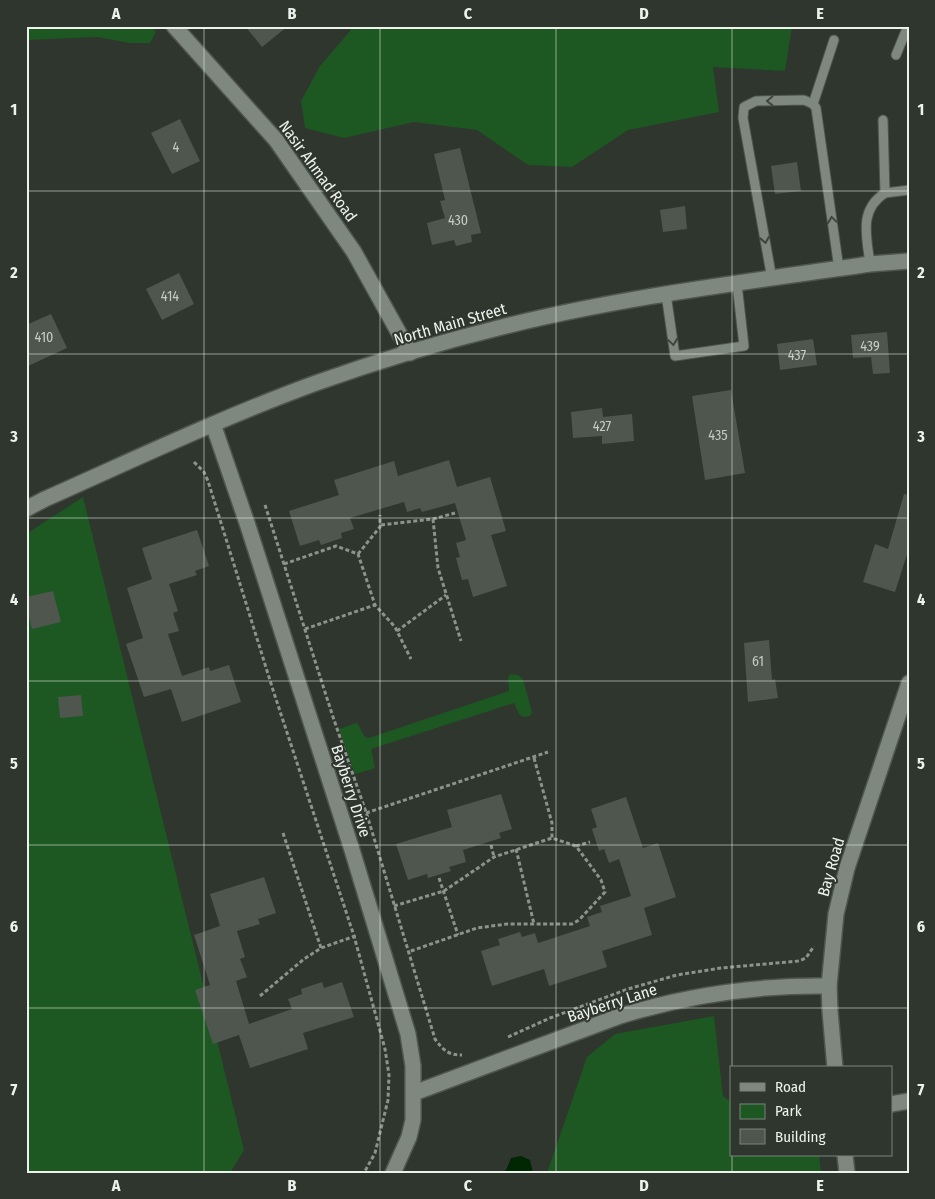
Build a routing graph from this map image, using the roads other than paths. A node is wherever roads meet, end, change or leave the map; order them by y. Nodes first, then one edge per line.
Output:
1 (174, 26) edge
2 (908, 26) edge
3 (834, 40) dead end
4 (896, 55) dead end
5 (813, 104) junction
6 (883, 120) dead end
7 (909, 190) edge
8 (885, 193) junction
9 (909, 260) edge
10 (870, 264) junction
11 (839, 269) junction
12 (772, 279) junction
13 (737, 284) junction
14 (666, 294) junction
15 (410, 353) junction
16 (213, 424) junction
17 (26, 509) edge
18 (909, 683) edge
19 (829, 986) junction
20 (835, 1066) edge
21 (414, 1093) junction
22 (909, 1101) edge
23 (892, 1104) edge
24 (845, 1156) edge
25 (393, 1173) edge
26 (847, 1173) edge

1 - 15 street, Nasir Ahmad Road
2 - 4 lane
3 - 5 lane
11 -> 5 lane
5 -> 12 lane
6 - 8 lane
7 - 8 lane
8 - 10 lane
9 - 10 street, North Main Street
10 - 11 street, North Main Street
11 - 12 street, North Main Street
12 - 13 street, North Main Street
13 - 14 street, North Main Street
14 -> 13 lane
14 - 15 street, North Main Street
15 - 16 street, North Main Street
16 - 17 street, North Main Street
16 - 21 street, Bayberry Drive
18 - 19 street, Bay Road
19 - 20 street, Bay Road
19 - 21 street, Bayberry Lane
21 - 25 street, Bayberry Drive
22 - 23 street
24 - 26 street

